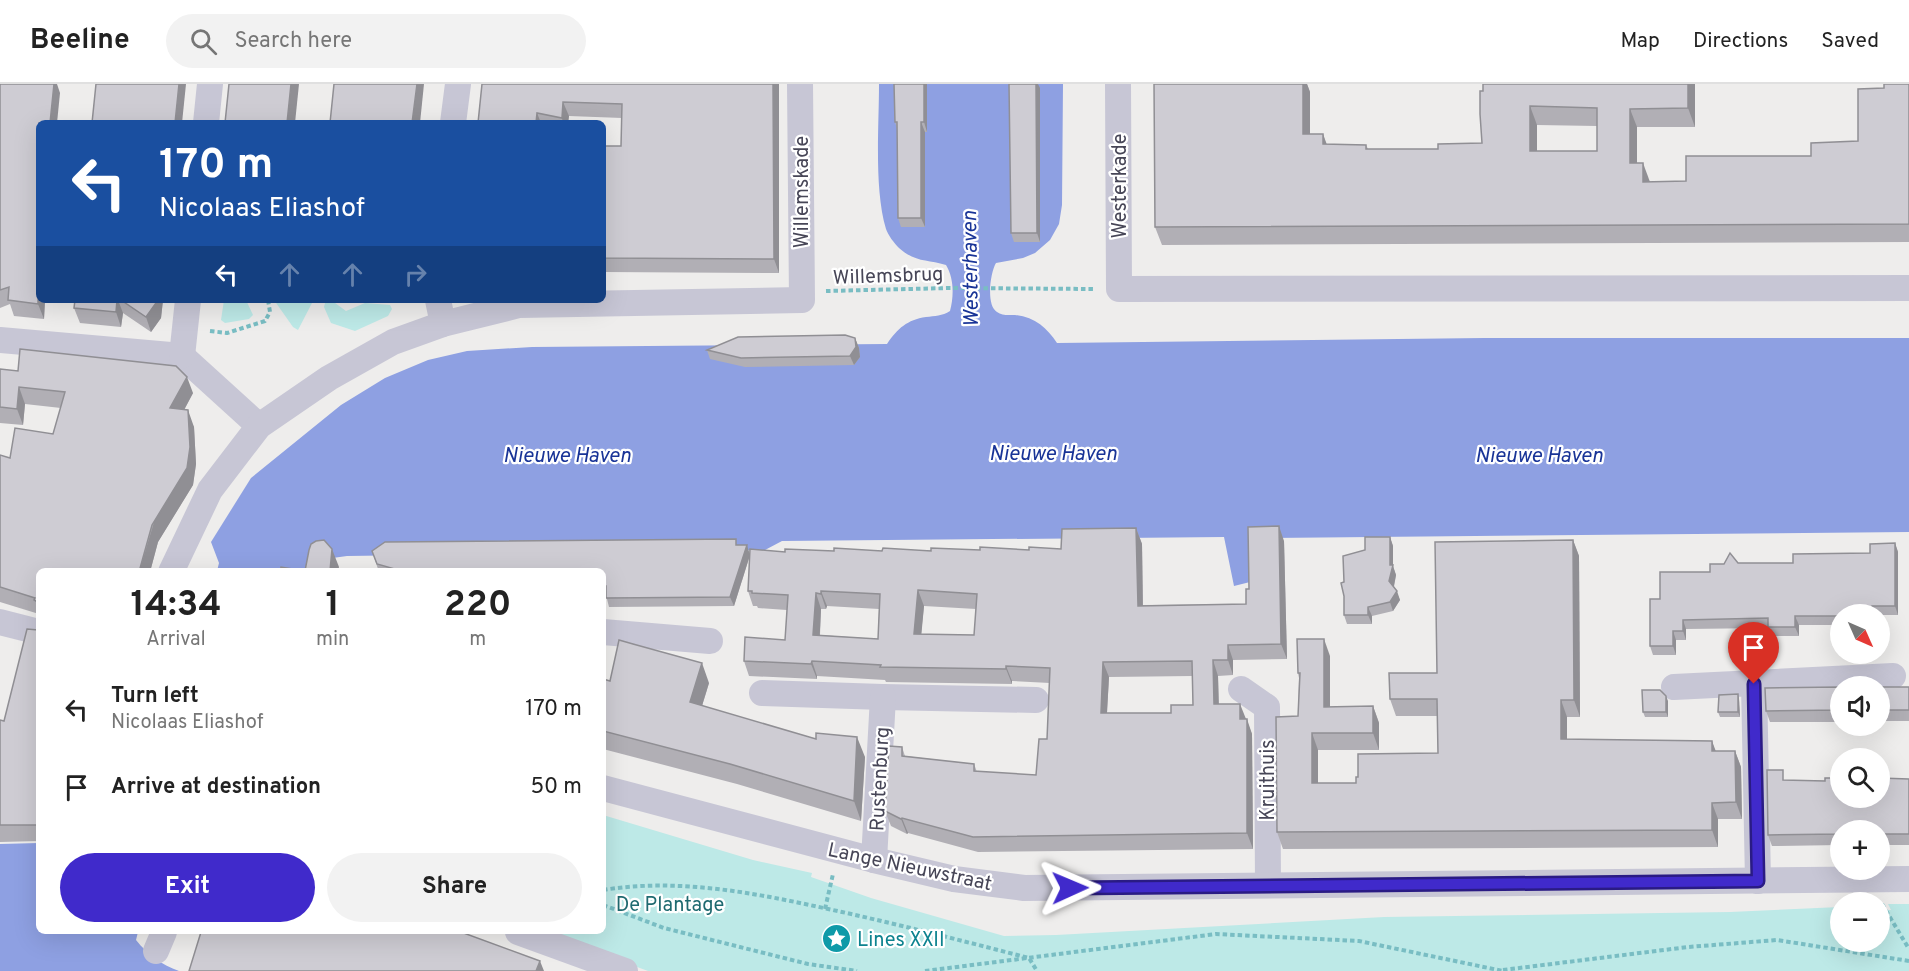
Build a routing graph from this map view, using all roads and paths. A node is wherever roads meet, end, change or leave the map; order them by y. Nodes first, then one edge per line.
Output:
1 (210, 84) edge
2 (458, 84) edge
3 (800, 84) edge
4 (1118, 84) edge
5 (206, 120) edge
6 (453, 120) edge
7 (1909, 288) edge
8 (1119, 289) junction
9 (802, 296) junction
10 (606, 302) edge
11 (188, 303) edge
12 (268, 303) edge
13 (582, 303) edge
14 (440, 312) edge
15 (185, 328) junction
16 (0, 340) edge
17 (182, 356) junction
18 (259, 426) junction
19 (173, 568) edge
20 (0, 622) edge
21 (36, 631) edge
22 (606, 632) edge
23 (710, 641) dead end
24 (1893, 676) dead end
25 (1754, 684) junction
26 (1674, 687) dead end
27 (1241, 689) dead end
28 (762, 693) dead end
29 (883, 697) junction
30 (1036, 700) dead end
31 (606, 789) edge
32 (839, 851) junction
33 (874, 860) junction
34 (1890, 879) edge
35 (1909, 879) edge
36 (1868, 880) joint
37 (1758, 881) junction
38 (1268, 885) junction
39 (606, 890) edge
40 (606, 906) edge
41 (825, 909) junction
42 (524, 934) edge
43 (1909, 949) edge
44 (1029, 958) junction
45 (1909, 961) edge
46 (625, 971) edge
47 (857, 971) edge
48 (926, 971) edge
49 (1037, 971) edge
50 (1501, 971) edge

1 - 5 street
2 - 6 street
3 - 9 street, Willemskade
4 - 8 street, Westerkade
7 - 8 street
8 - 9 path, Willemsbrug
9 - 10 street
11 - 15 street
12 - 15 path
13 - 14 street
14 - 18 street
15 - 17 street
16 - 17 street
17 - 18 street
18 - 19 street
20 - 21 street
22 - 23 street
24 - 25 street
25 - 26 street
25 - 37 street
27 - 38 street, Kruithuis
28 - 29 street
29 - 30 street
29 - 33 street, Rustenburg
31 - 32 street, Lange Nieuwstraat
32 - 33 street, Lange Nieuwstraat
32 - 41 path
33 - 38 street, Lange Nieuwstraat
34 - 35 street, Lange Nieuwstraat
36 - 37 street, Lange Nieuwstraat
36 - 43 path
37 - 38 street, Lange Nieuwstraat
39 - 41 path
40 - 47 path
41 - 44 path
42 - 46 street
44 - 48 path
44 - 49 path
44 - 50 path
45 - 50 path

